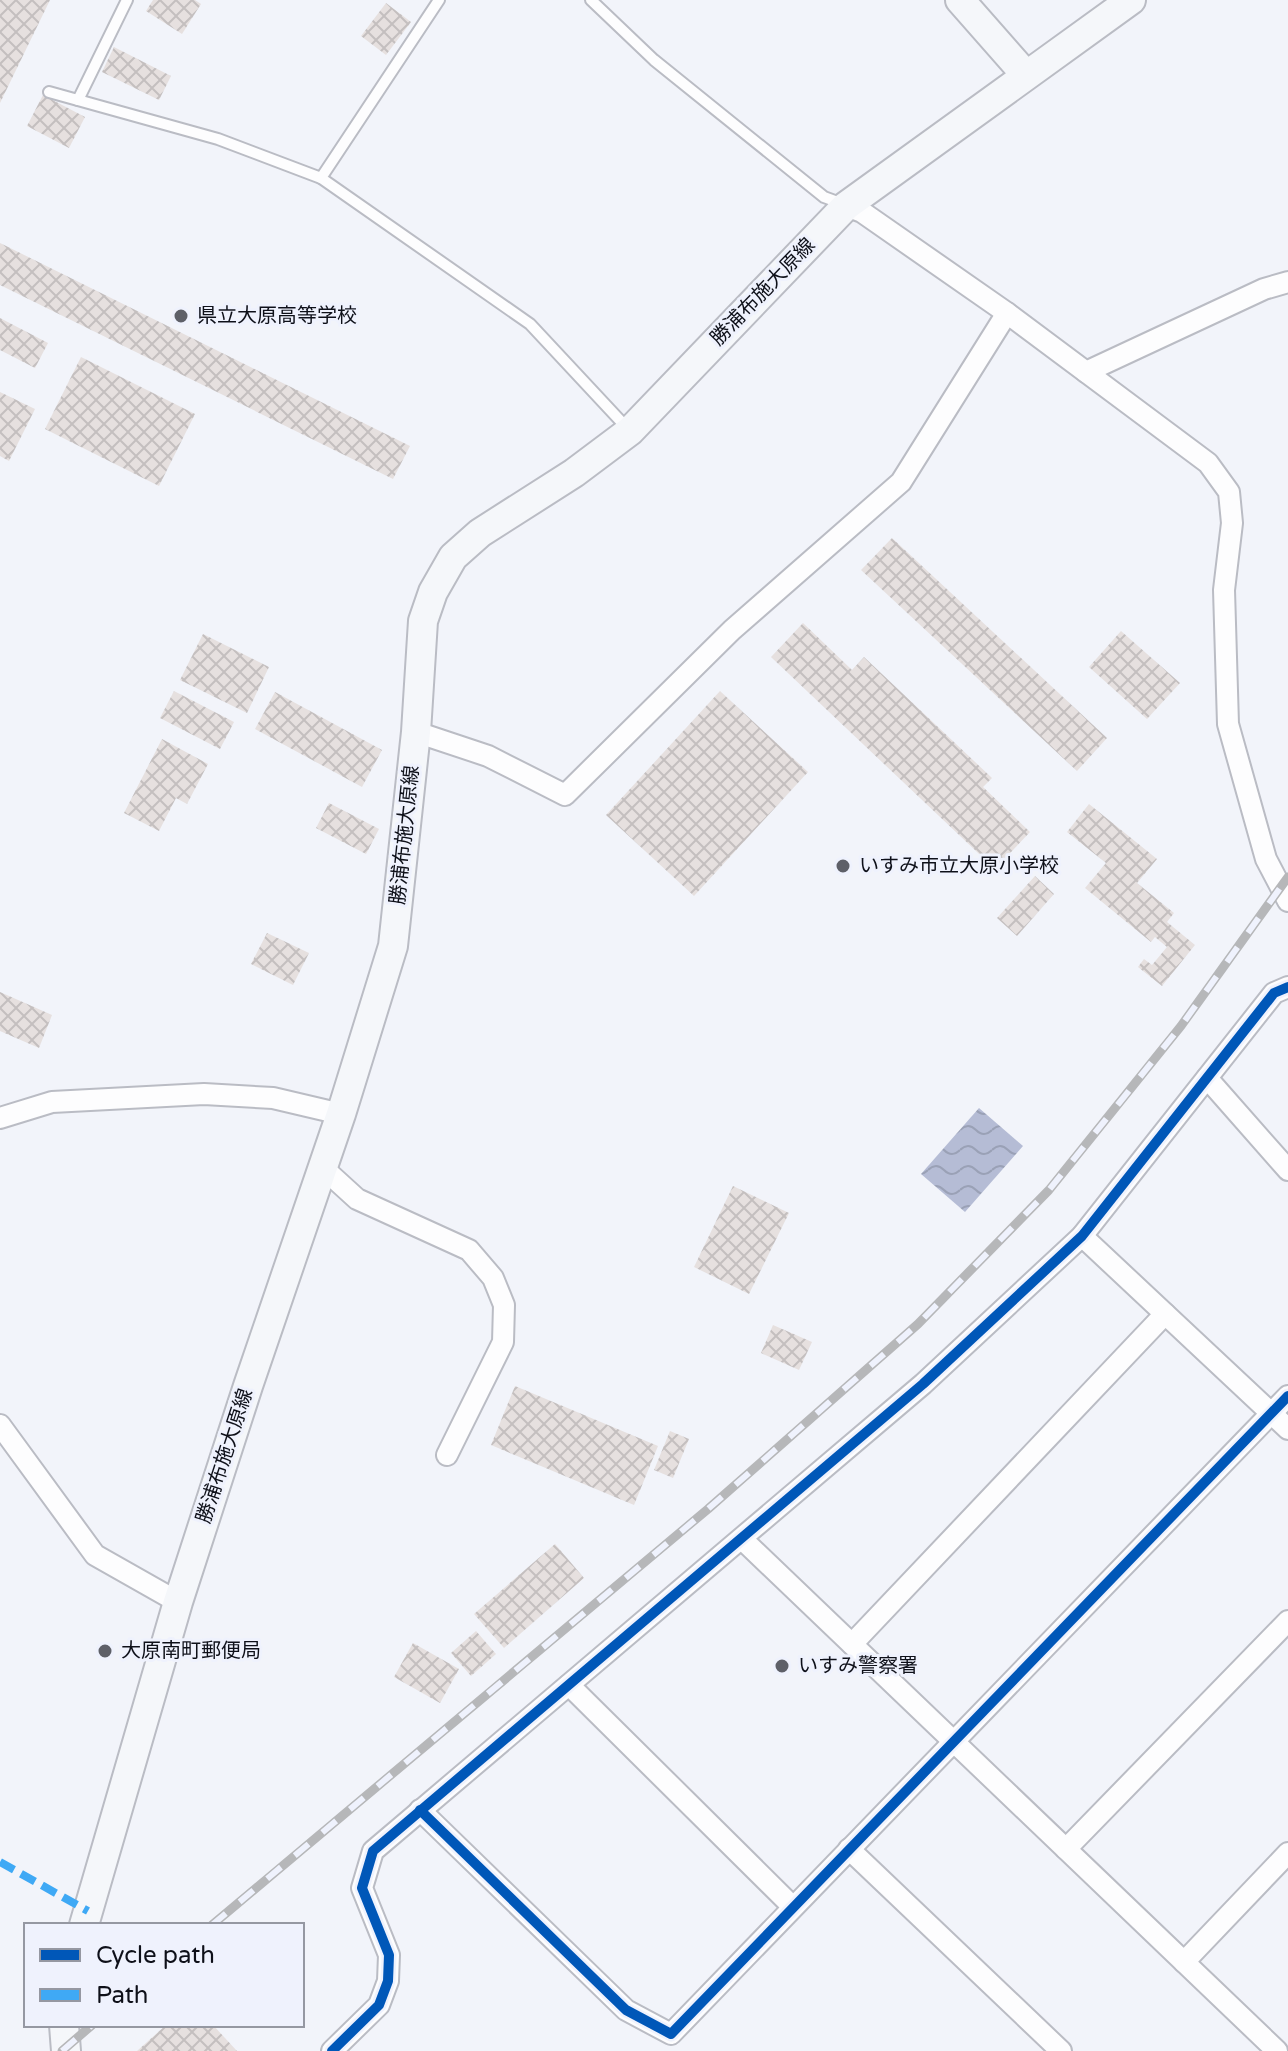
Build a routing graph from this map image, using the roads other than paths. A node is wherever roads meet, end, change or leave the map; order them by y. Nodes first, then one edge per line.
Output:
1 (127, 0) edge
2 (439, 0) edge
3 (591, 0) edge
4 (960, 0) edge
5 (1131, 0) edge
6 (1026, 75) junction
7 (49, 92) dead end
8 (78, 100) junction
9 (321, 178) junction
10 (846, 206) junction
11 (1288, 282) edge
12 (1007, 313) junction
13 (1086, 372) junction
14 (630, 431) junction
15 (416, 732) junction
16 (1288, 901) edge
17 (1288, 987) edge
18 (1207, 1078) junction
19 (341, 1114) junction
20 (0, 1118) edge
21 (323, 1168) junction
22 (1288, 1170) edge
23 (1082, 1236) junction
24 (1165, 1314) junction
25 (1288, 1396) edge
26 (1272, 1414) junction
27 (0, 1425) edge
28 (1288, 1429) edge
29 (447, 1455) dead end
30 (742, 1539) junction
31 (178, 1602) junction
32 (1288, 1621) edge
33 (852, 1644) junction
34 (569, 1685) junction
35 (953, 1741) junction
36 (420, 1810) junction
37 (849, 1849) junction
38 (1066, 1849) junction
39 (1288, 1853) edge
40 (793, 1907) junction
41 (85, 1923) edge
42 (1184, 1962) junction
43 (64, 2027) edge
44 (1268, 2048) edge
45 (66, 2051) edge
46 (332, 2051) edge
47 (1061, 2051) edge

1 - 8 lane
2 - 9 lane
3 - 10 lane
4 - 6 main road
5 - 6 main road, 勝浦布施大原線
6 - 10 main road, 勝浦布施大原線
7 - 8 lane
8 - 9 lane
9 - 14 lane
10 - 12 street
10 - 14 main road, 勝浦布施大原線
11 - 13 street
12 - 13 street
12 - 15 street
13 - 16 street
14 - 15 main road, 勝浦布施大原線
15 - 19 main road, 勝浦布施大原線
17 - 18 street
18 - 22 street
18 - 23 street
19 - 20 street
19 - 21 main road, 勝浦布施大原線
21 - 29 street
21 - 31 main road, 勝浦布施大原線
23 - 24 street
23 - 30 street
24 - 26 street
24 - 33 street
25 - 26 street
26 - 28 street
26 - 35 street
27 - 31 street
30 - 33 street
30 - 34 street
31 - 41 main road, 勝浦布施大原線
32 - 38 street
33 - 35 street
34 - 36 street
34 - 40 street
35 - 37 street
35 - 38 street
36 - 40 street
36 - 46 street
37 - 40 street
37 - 47 street
38 - 42 street
39 - 42 street
42 - 44 street
43 - 45 main road

